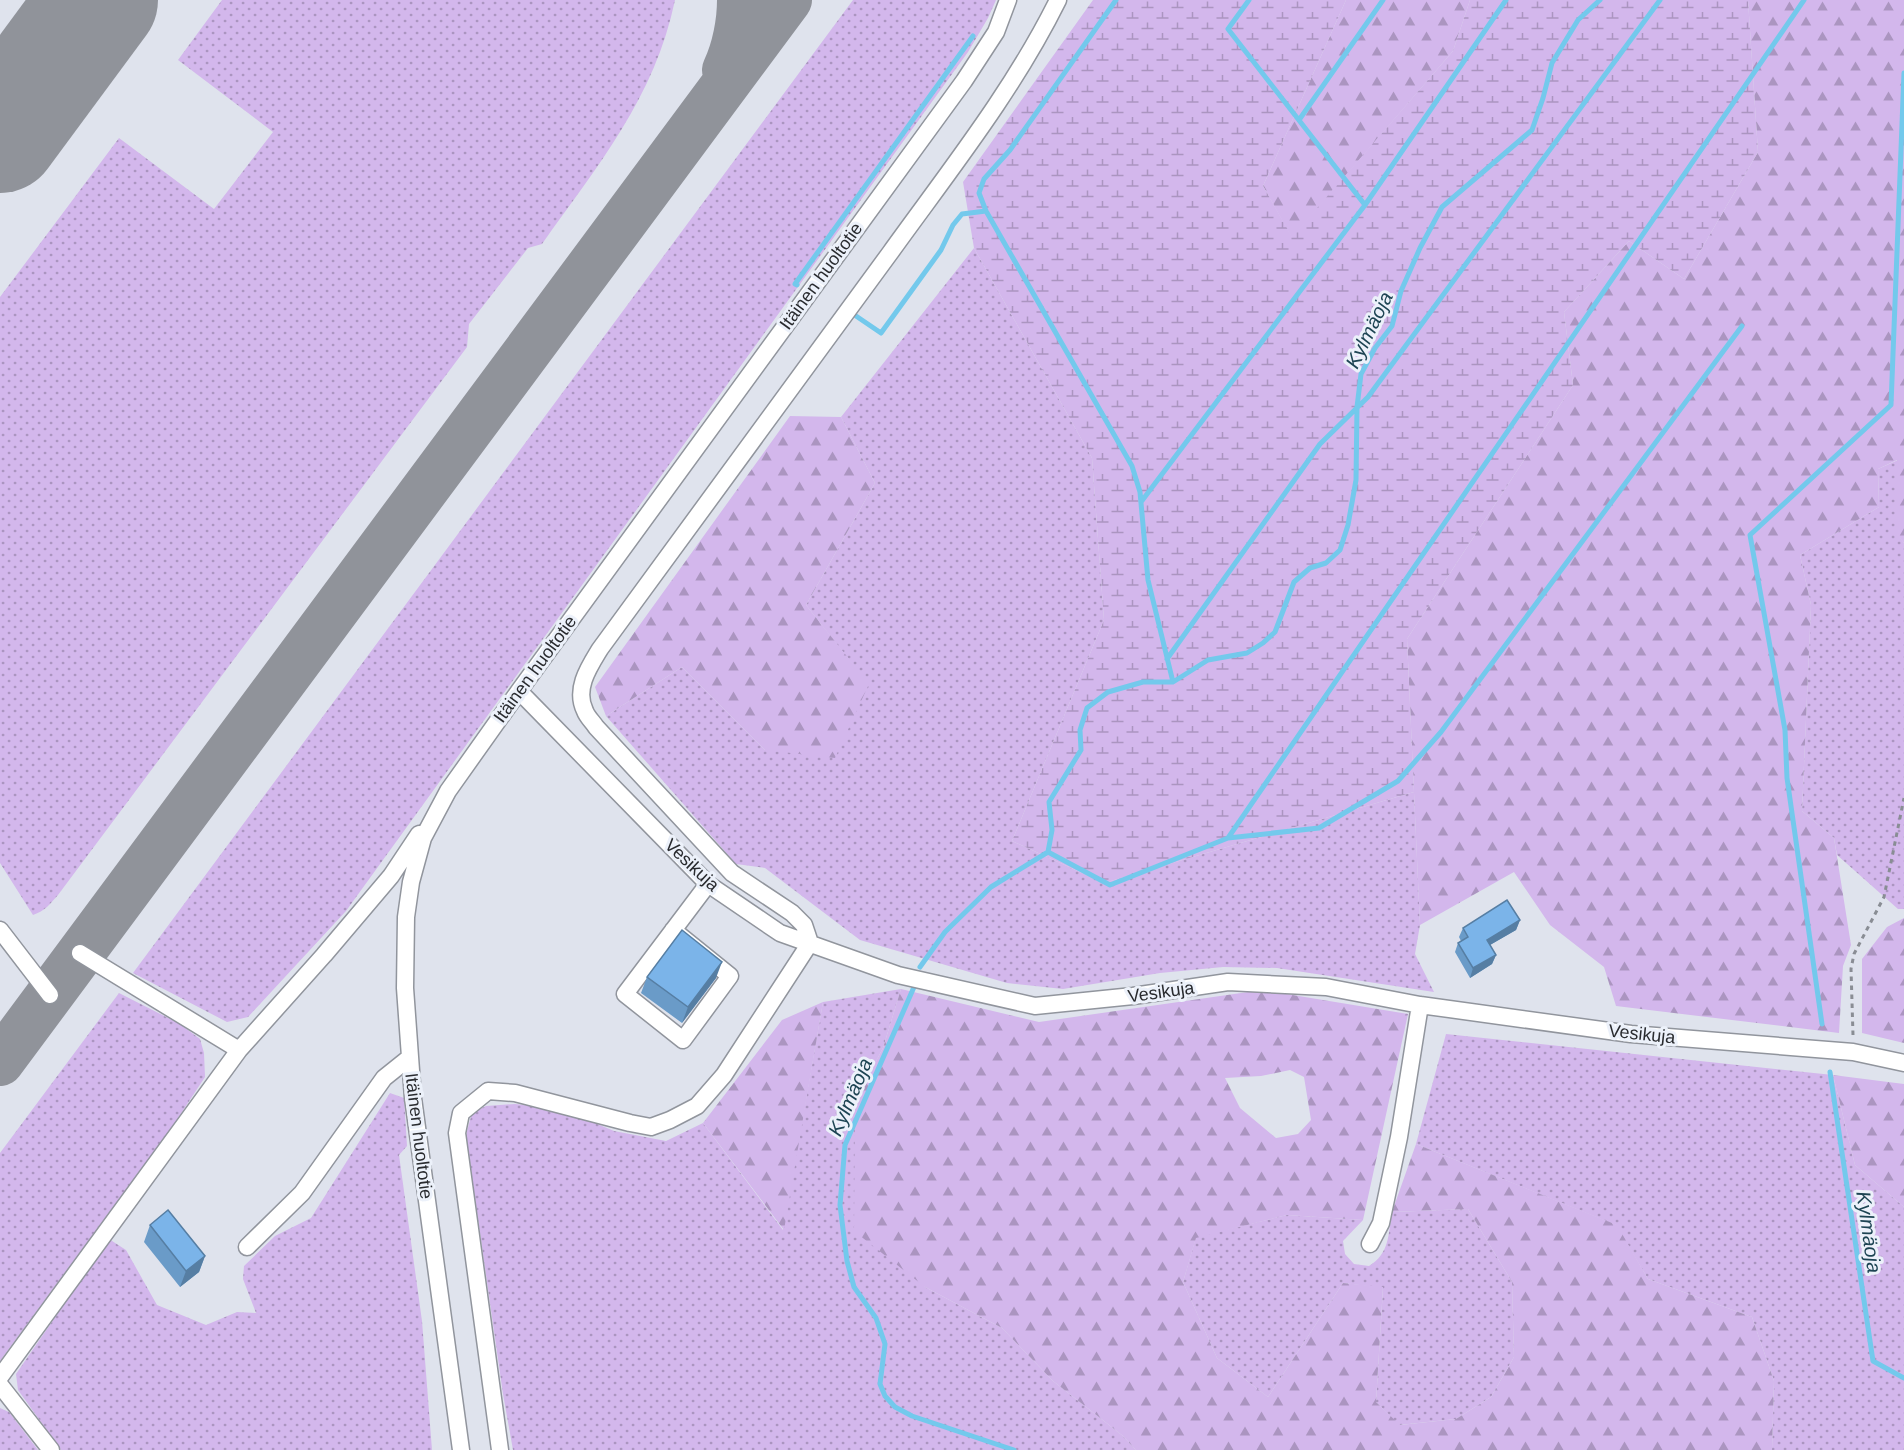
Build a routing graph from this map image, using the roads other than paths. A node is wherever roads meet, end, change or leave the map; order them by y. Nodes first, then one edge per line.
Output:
1 (1008, 0) edge
2 (1058, 0) edge
3 (519, 690) junction
4 (448, 791) junction
5 (708, 884) junction
6 (0, 930) edge
7 (673, 930) junction
8 (810, 943) junction
9 (80, 953) dead end
10 (50, 995) dead end
11 (1420, 1005) junction
12 (239, 1050) junction
13 (410, 1058) junction
14 (1904, 1063) edge
15 (1370, 1244) dead end
16 (247, 1247) dead end
17 (0, 1377) edge
18 (0, 1385) edge
19 (51, 1450) edge
20 (461, 1450) edge
21 (500, 1450) edge

1 - 3 lane, Itäinen huoltotie
2 - 8 lane
3 - 4 lane, Itäinen huoltotie
3 - 5 lane, Vesikuja
4 - 12 lane
4 - 13 lane, Itäinen huoltotie
5 - 7 lane
5 - 8 lane, Vesikuja
6 - 10 lane
7 - 7 lane
8 - 11 lane, Vesikuja
8 - 21 lane
9 - 12 lane
11 - 14 lane, Vesikuja
11 - 15 lane
12 - 17 lane
13 - 16 lane
13 - 20 lane, Itäinen huoltotie
18 - 19 lane

